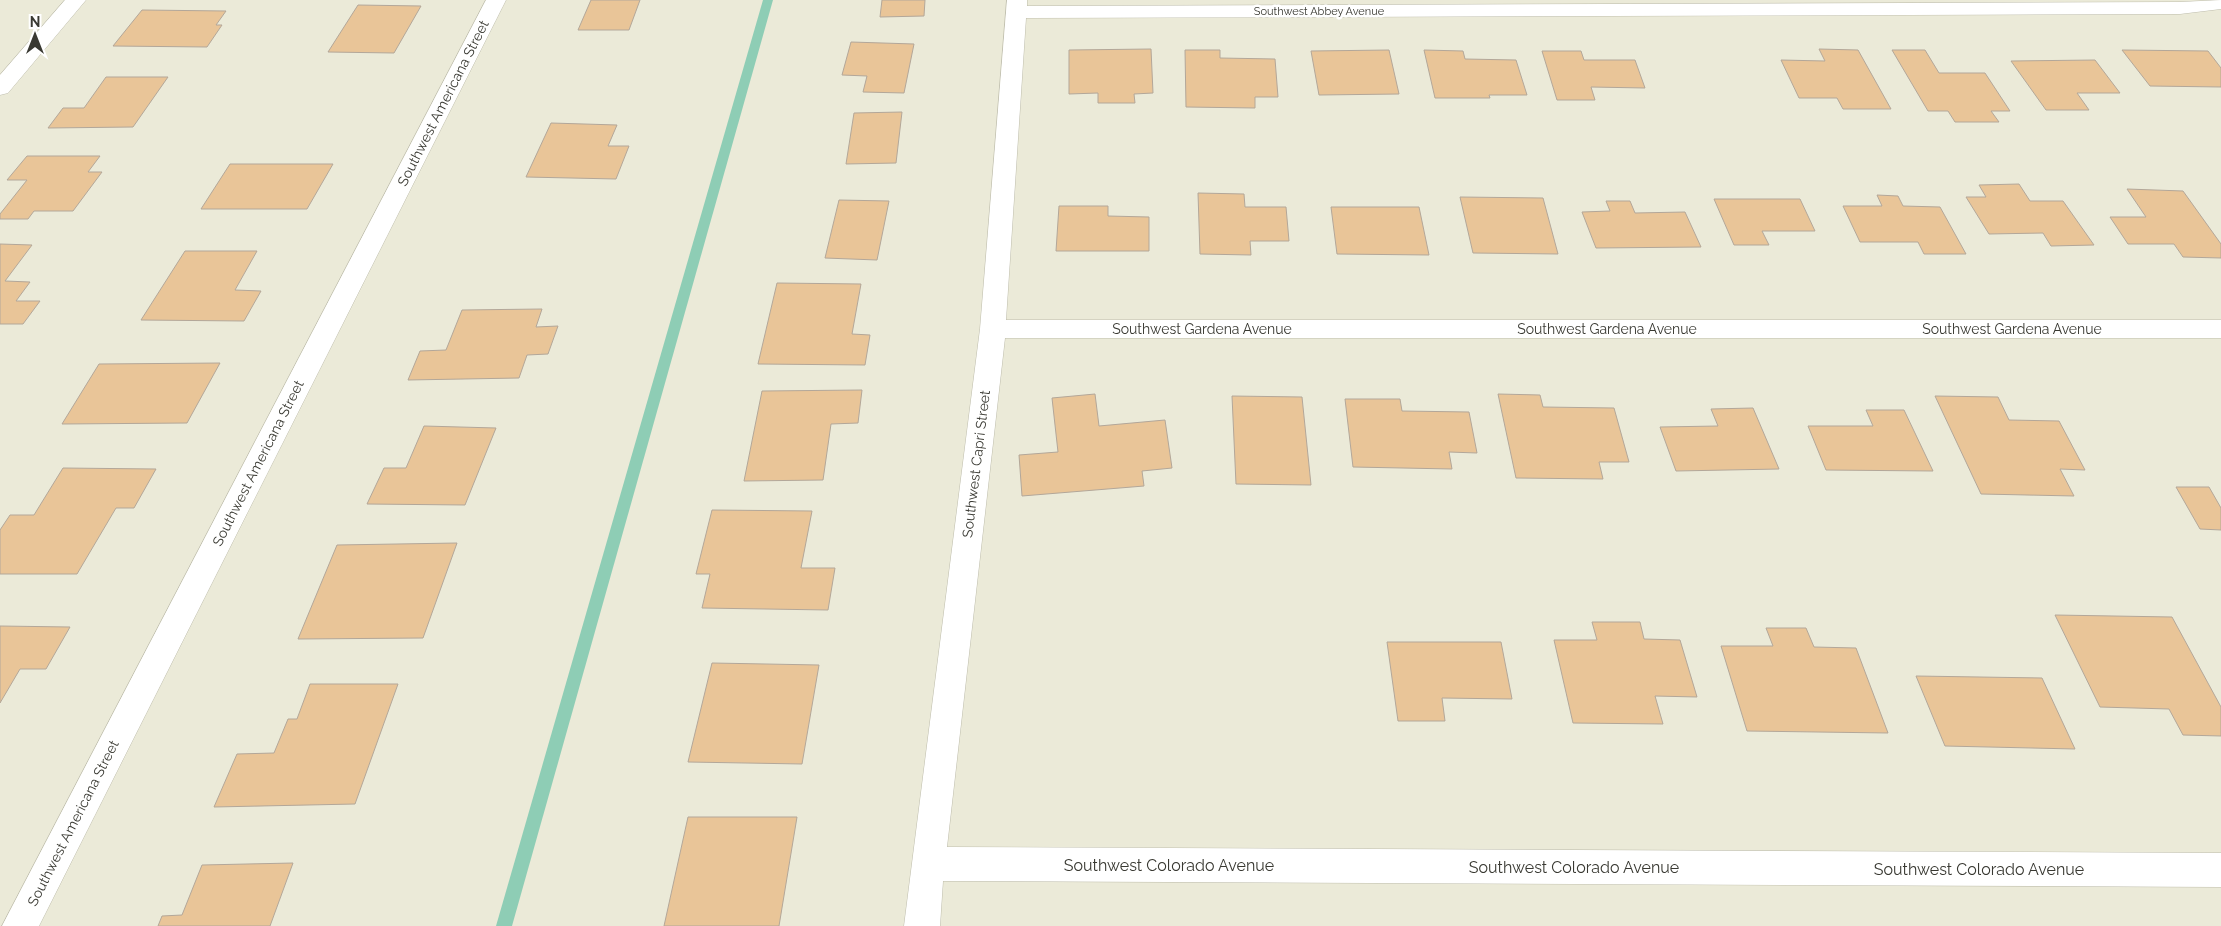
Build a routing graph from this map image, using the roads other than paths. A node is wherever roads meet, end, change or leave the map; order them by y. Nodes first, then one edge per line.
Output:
1 (76, 0) edge
2 (496, 0) edge
3 (2221, 3) edge
4 (1017, 6) edge
5 (0, 88) edge
6 (993, 329) junction
7 (2221, 329) edge
8 (928, 864) junction
9 (2221, 870) edge
10 (20, 926) edge
11 (922, 926) edge

1 - 5 street
2 - 10 street, Southwest Americana Street
3 - 4 street, Southwest Abbey Avenue
4 - 6 street, Southwest Capri Street
6 - 7 street, Southwest Gardena Avenue
6 - 8 street, Southwest Capri Street
8 - 9 street, Southwest Colorado Avenue
8 - 11 street, Southwest Capri Street

